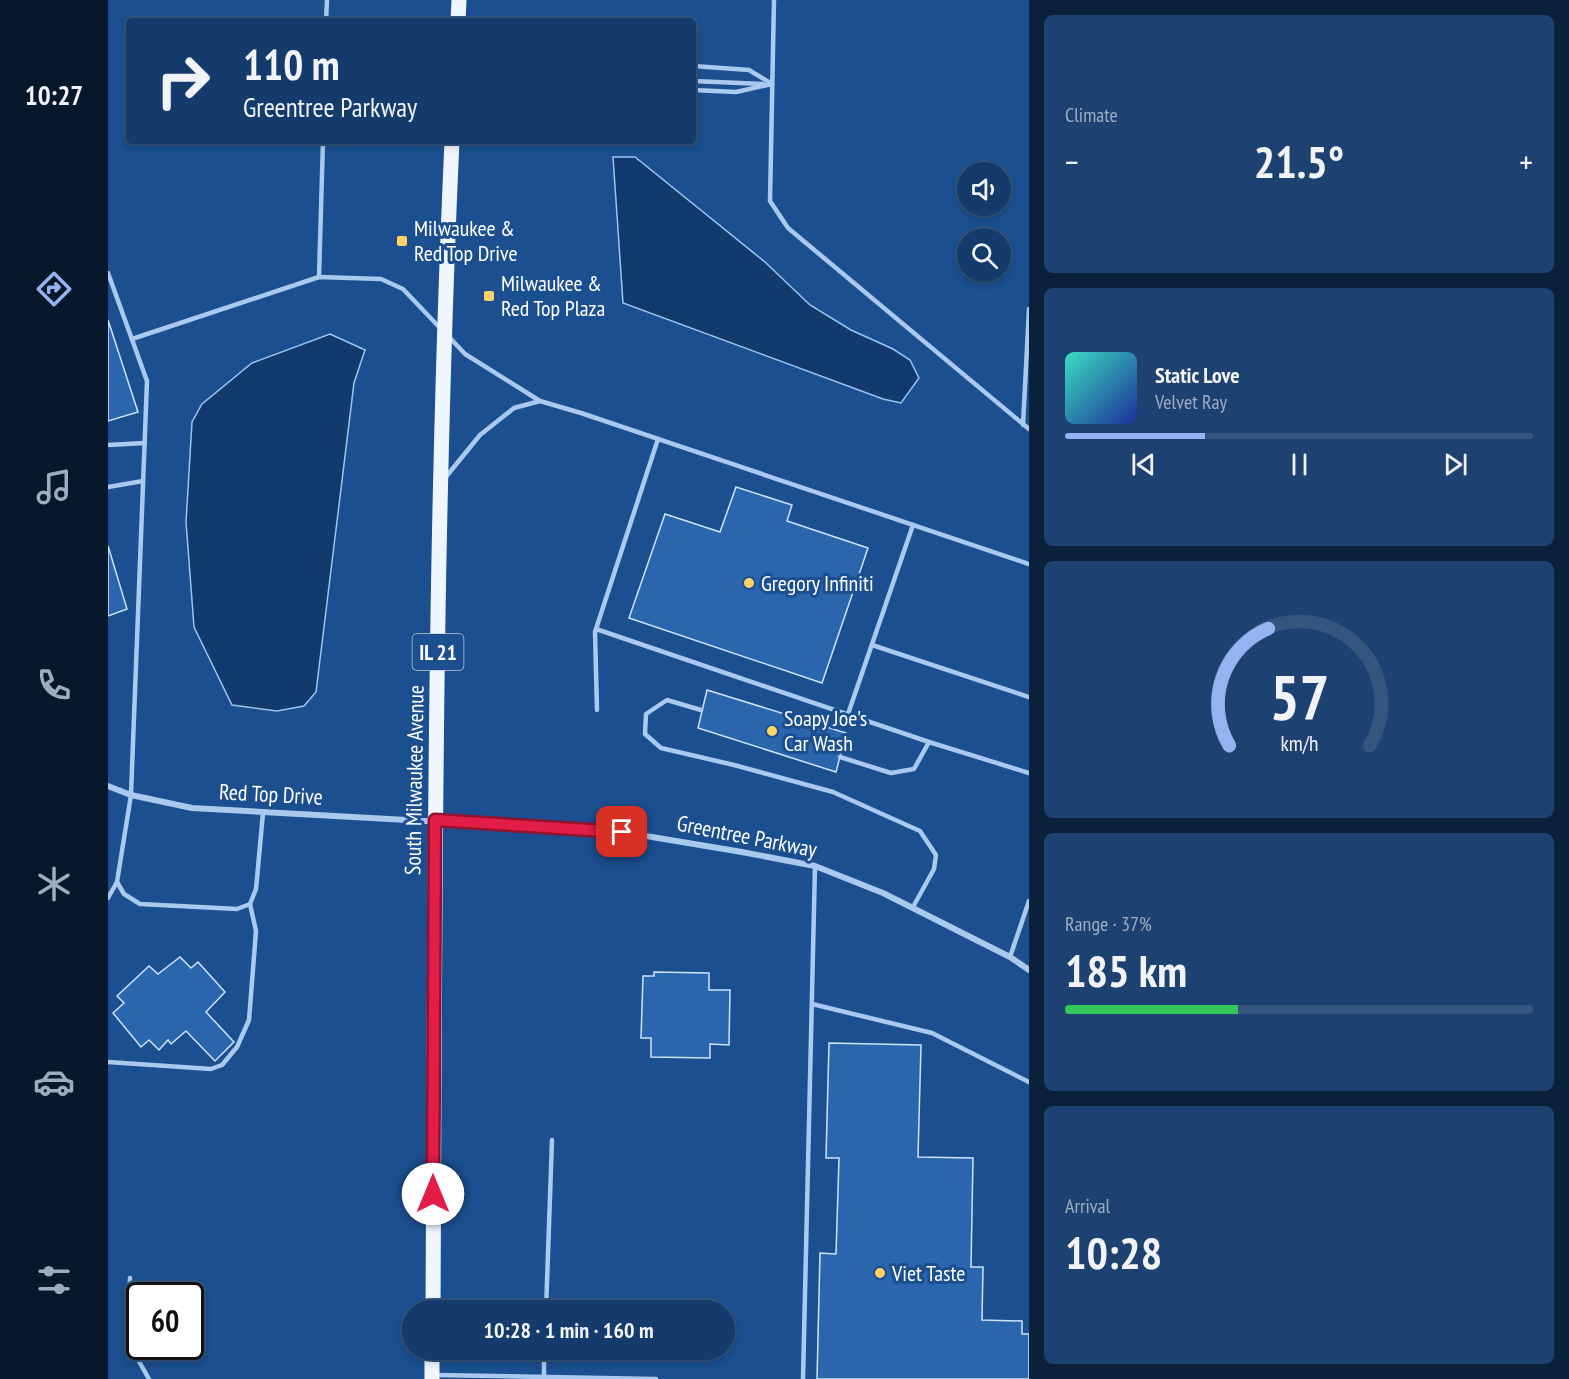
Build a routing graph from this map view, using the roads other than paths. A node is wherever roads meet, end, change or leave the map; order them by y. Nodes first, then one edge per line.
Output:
1 (327, 0) edge
2 (459, 0) edge
3 (774, 0) edge
4 (326, 18) edge
5 (458, 18) edge
6 (696, 66) edge
7 (696, 81) edge
8 (772, 84) junction
9 (696, 90) edge
10 (323, 144) edge
11 (452, 144) edge
12 (108, 273) edge
13 (319, 277) junction
14 (1029, 309) edge
15 (443, 331) junction
16 (132, 339) junction
17 (540, 401) junction
18 (1023, 425) junction
19 (1029, 429) edge
20 (658, 439) junction
21 (145, 443) junction
22 (108, 445) edge
23 (143, 481) junction
24 (441, 484) junction
25 (108, 488) edge
26 (913, 525) junction
27 (1029, 564) edge
28 (596, 629) junction
29 (872, 645) junction
30 (1029, 697) edge
31 (597, 710) dead end
32 (701, 710) dead end
33 (848, 714) junction
34 (929, 742) junction
35 (840, 757) dead end
36 (1029, 773) edge
37 (108, 786) edge
38 (131, 795) junction
39 (263, 813) junction
40 (435, 820) junction
41 (815, 866) junction
42 (117, 882) junction
43 (108, 898) edge
44 (1029, 901) edge
45 (250, 904) junction
46 (913, 907) junction
47 (1010, 957) junction
48 (1029, 970) edge
49 (812, 1004) junction
50 (108, 1062) edge
51 (1029, 1082) edge
52 (552, 1140) dead end
53 (130, 1278) dead end
54 (433, 1300) edge
55 (546, 1300) edge
56 (432, 1360) edge
57 (544, 1360) edge
58 (432, 1377) edge
59 (543, 1378) edge
60 (149, 1379) edge
61 (656, 1379) edge
62 (803, 1379) edge

1 - 4 lane
2 - 5 main road
3 - 8 lane
6 - 8 lane
7 - 8 lane
8 - 9 lane
8 - 18 lane
10 - 13 lane
11 - 15 main road, South Milwaukee Avenue / IL 21
12 - 16 lane
13 - 15 lane
13 - 16 lane
14 - 18 lane
15 - 17 lane
15 - 24 main road, South Milwaukee Avenue / IL 21
16 - 21 lane
17 - 20 lane
17 - 24 lane
18 - 19 lane
20 - 26 lane
20 - 28 lane
21 - 22 lane
21 - 23 lane
23 - 25 lane
23 - 38 lane
24 - 40 main road, South Milwaukee Avenue / IL 21
26 - 27 lane
26 - 29 lane
28 - 31 lane
28 - 33 lane
29 - 30 lane
29 - 33 lane
32 - 46 lane
33 - 34 lane
34 - 35 lane
34 - 36 lane
37 - 38 street, Red Top Drive
38 - 39 street, Red Top Drive
38 - 42 lane
39 - 40 street, Red Top Drive
39 - 45 lane
40 - 41 street, Greentree Parkway
40 - 54 main road, South Milwaukee Avenue / IL 21
41 - 46 street, Greentree Parkway
41 - 49 lane
42 - 43 lane
42 - 45 lane
44 - 47 lane
45 - 50 lane
46 - 47 street, Greentree Parkway
47 - 48 street, Greentree Parkway
49 - 51 lane
49 - 62 lane
52 - 55 lane
53 - 60 lane
56 - 58 main road
57 - 59 lane
58 - 59 lane
59 - 61 lane

